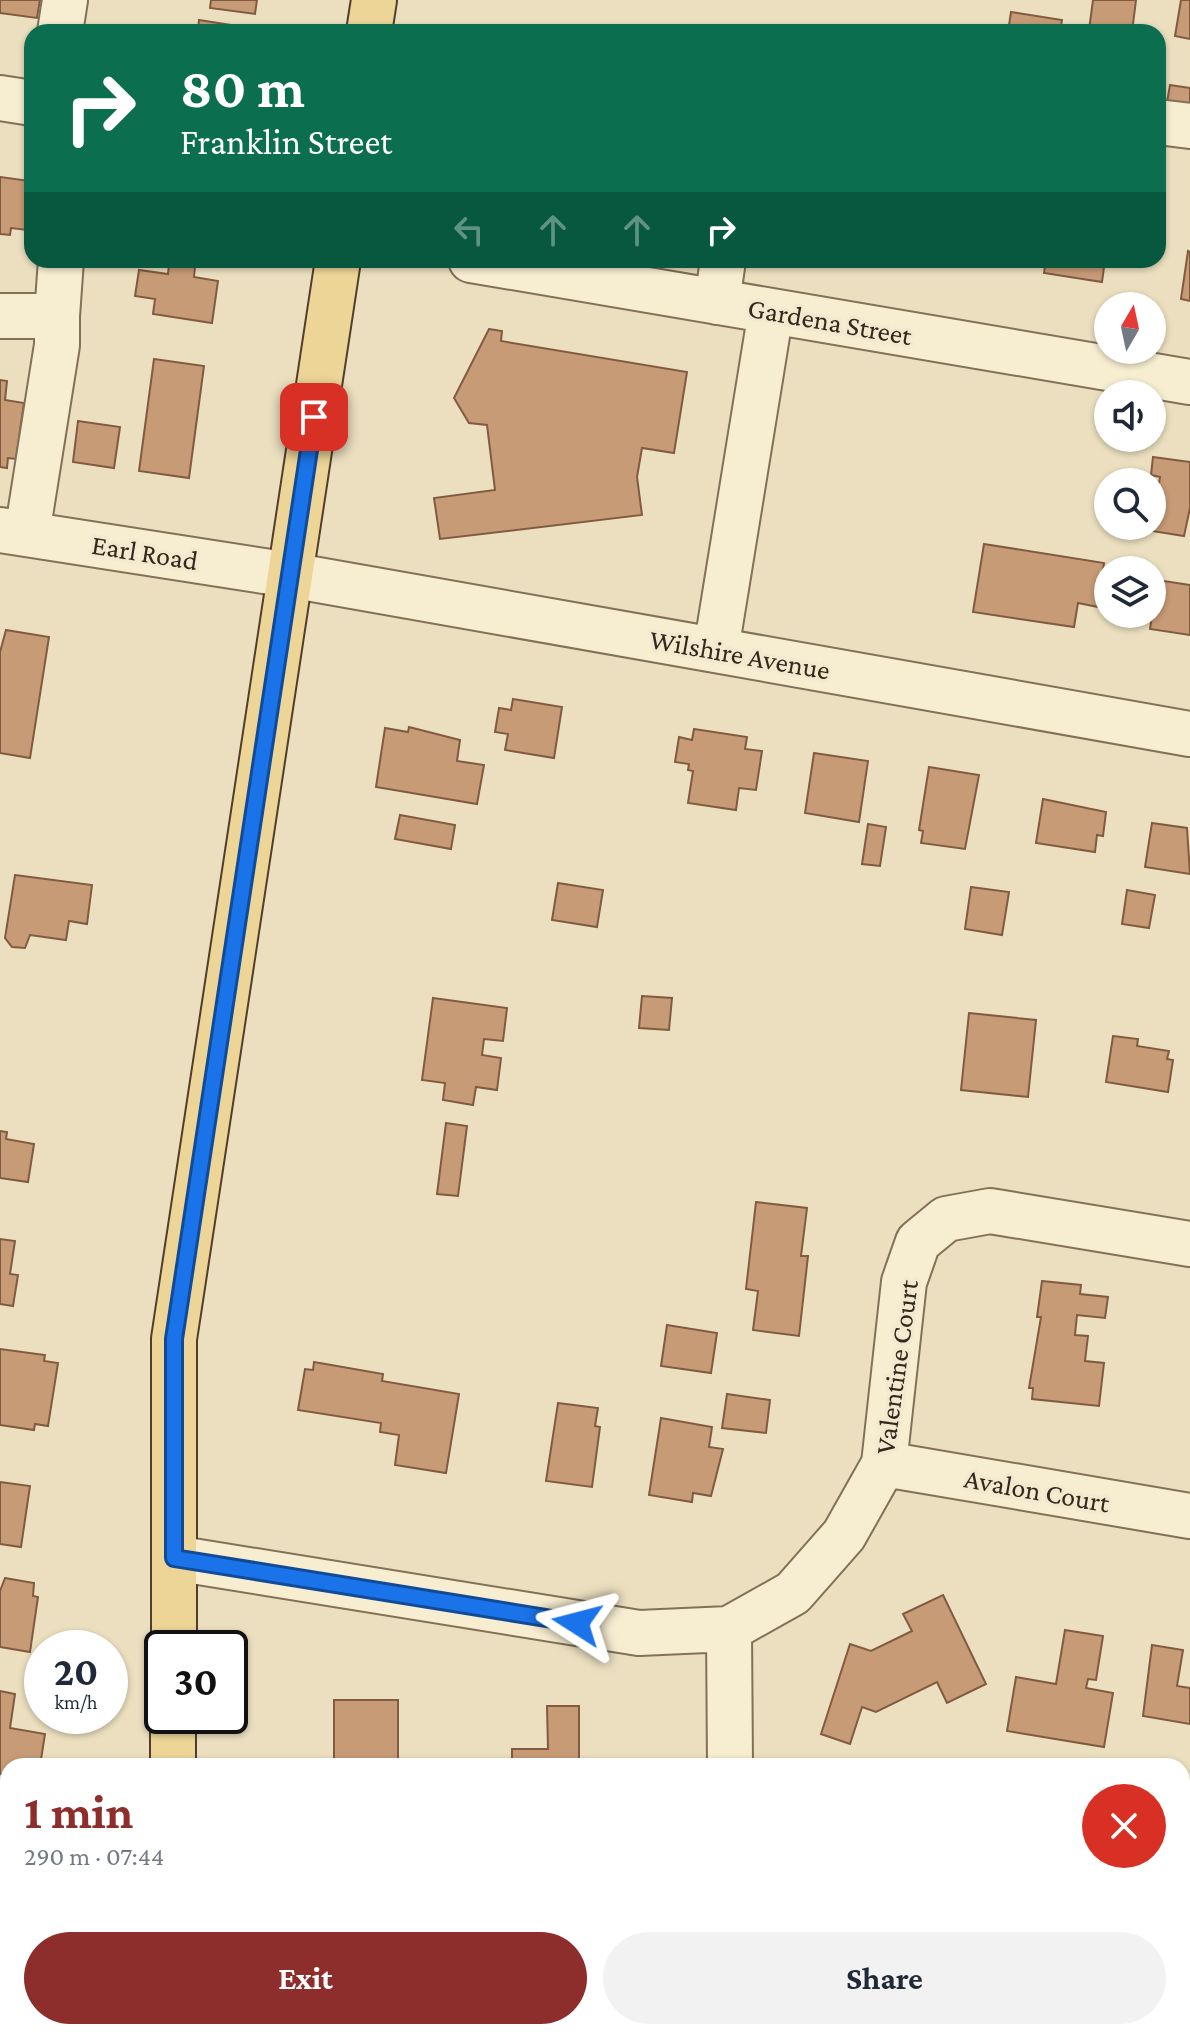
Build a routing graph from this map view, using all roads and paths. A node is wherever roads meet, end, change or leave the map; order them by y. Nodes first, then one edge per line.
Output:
1 (65, 0) edge
2 (374, 0) edge
3 (61, 24) edge
4 (370, 24) edge
5 (0, 98) edge
6 (24, 102) edge
7 (1166, 123) edge
8 (1190, 126) edge
9 (60, 268) edge
10 (337, 268) edge
11 (570, 268) edge
12 (720, 281) edge
13 (771, 311) junction
14 (0, 316) edge
15 (57, 316) junction
16 (1190, 382) edge
17 (13, 532) edge
18 (290, 575) junction
19 (716, 650) junction
20 (1190, 734) edge
21 (1190, 1244) edge
22 (884, 1464) junction
23 (1190, 1516) edge
24 (174, 1558) junction
25 (729, 1629) junction
26 (174, 1630) edge
27 (173, 1734) edge
28 (173, 1758) edge
29 (730, 1758) edge

1 - 3 street
2 - 4 main road
5 - 6 street
7 - 8 street
9 - 15 street
10 - 18 main road
11 - 12 street, Gardena Street
12 - 13 street, Gardena Street
13 - 16 street, Gardena Street
13 - 19 street
14 - 15 street
15 - 17 street
17 - 18 street, Earl Road
18 - 19 street, Wilshire Avenue
18 - 24 main road
19 - 20 street, Wilshire Avenue
21 - 22 street, Valentine Court
22 - 23 street, Avalon Court
22 - 25 street, Valentine Court
24 - 25 street, Valentine Court
24 - 26 main road
25 - 29 street
27 - 28 main road

